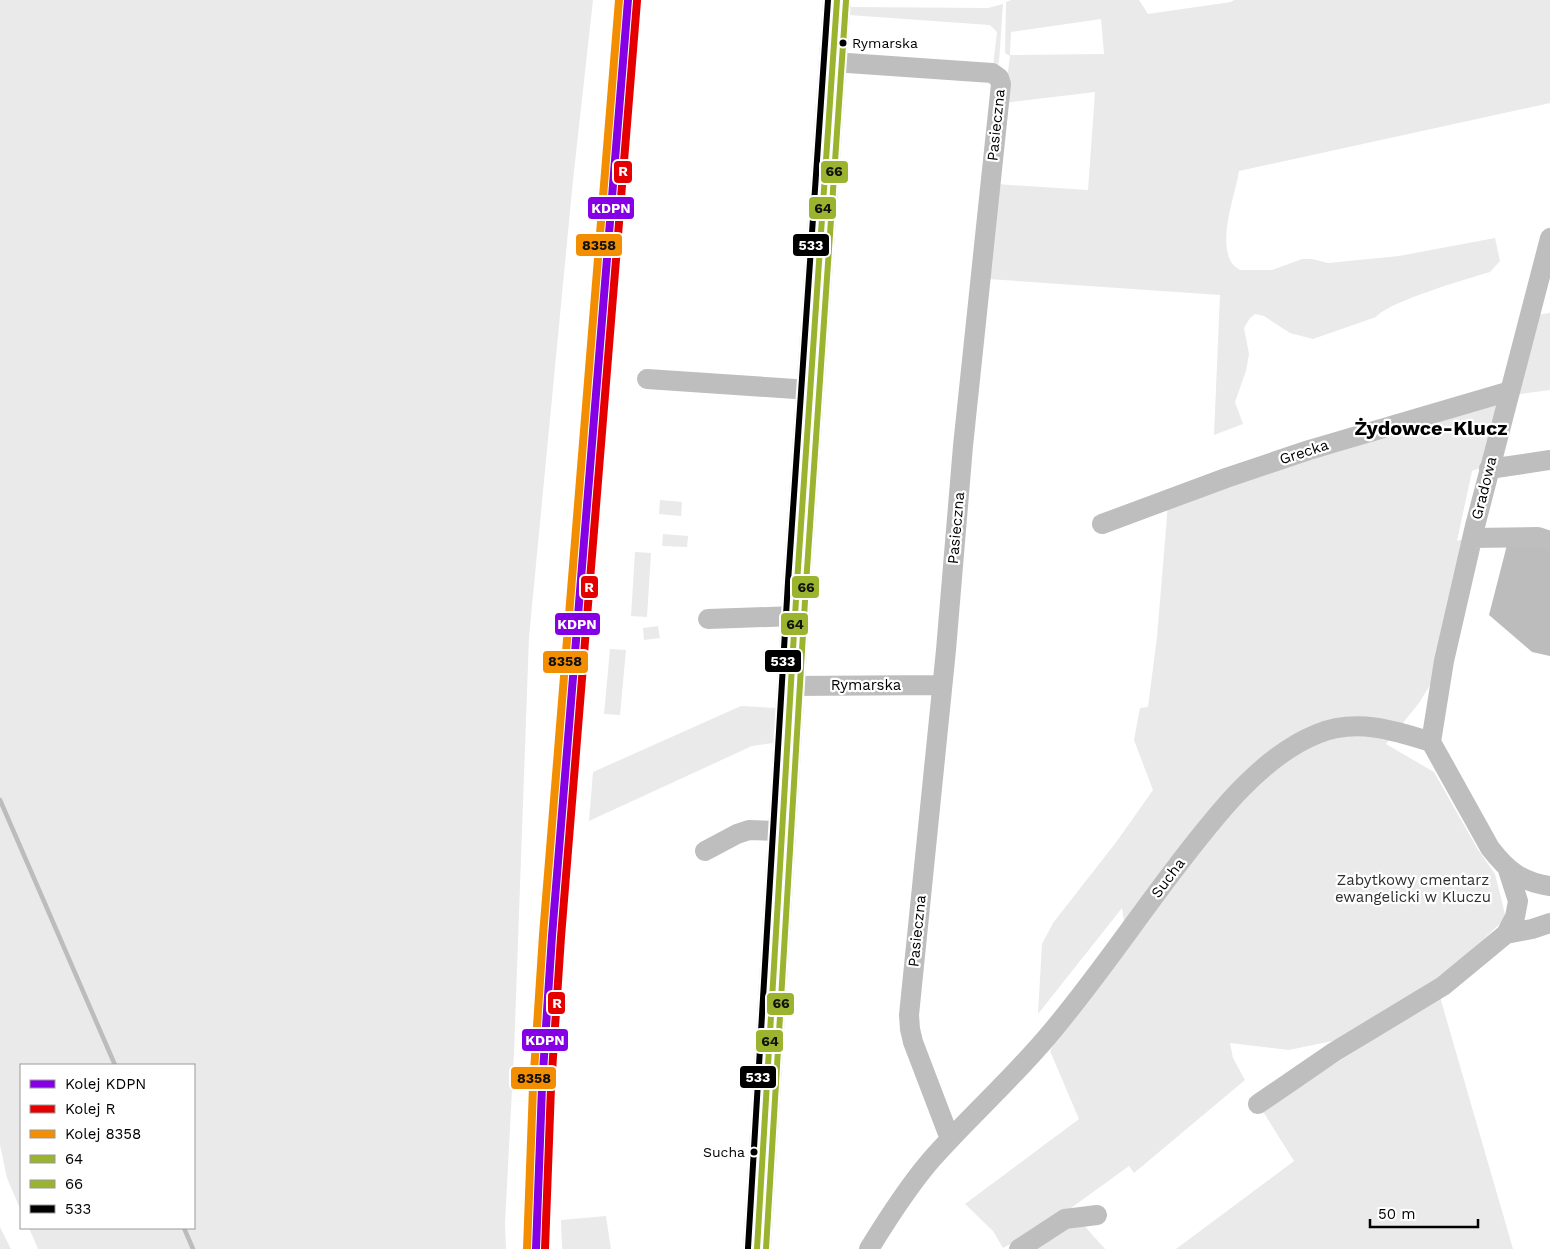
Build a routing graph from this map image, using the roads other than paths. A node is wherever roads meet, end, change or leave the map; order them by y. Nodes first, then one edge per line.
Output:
1 (837, 0) edge
2 (833, 62) junction
3 (1550, 238) edge
4 (647, 379) dead end
5 (810, 390) junction
6 (1510, 391) junction
7 (1550, 460) edge
8 (1489, 469) junction
9 (1102, 524) dead end
10 (1472, 538) junction
11 (1550, 541) edge
12 (794, 616) junction
13 (708, 618) dead end
14 (941, 685) junction
15 (790, 686) junction
16 (1431, 742) junction
17 (782, 831) junction
18 (705, 850) dead end
19 (1508, 870) junction
20 (1550, 886) edge
21 (1550, 923) edge
22 (1506, 934) junction
23 (1258, 1104) dead end
24 (950, 1139) junction
25 (1097, 1215) dead end
26 (757, 1249) edge
27 (869, 1249) edge
28 (1019, 1249) edge

1 - 2 main road
2 - 5 main road
2 - 14 street, Pasieczna
3 - 6 street, Gradowa
4 - 5 street
5 - 12 main road
6 - 8 street, Gradowa
6 - 9 street, Grecka
7 - 8 street
8 - 10 street, Gradowa
10 - 11 street
10 - 16 street, Gradowa
12 - 13 street
12 - 15 main road
14 - 15 street, Rymarska
14 - 24 street, Pasieczna
15 - 17 main road
16 - 19 street
16 - 24 street, Sucha
17 - 18 street
17 - 26 main road
19 - 20 street
19 - 22 street
21 - 22 street
22 - 23 street
24 - 27 street, Sucha
25 - 28 street

